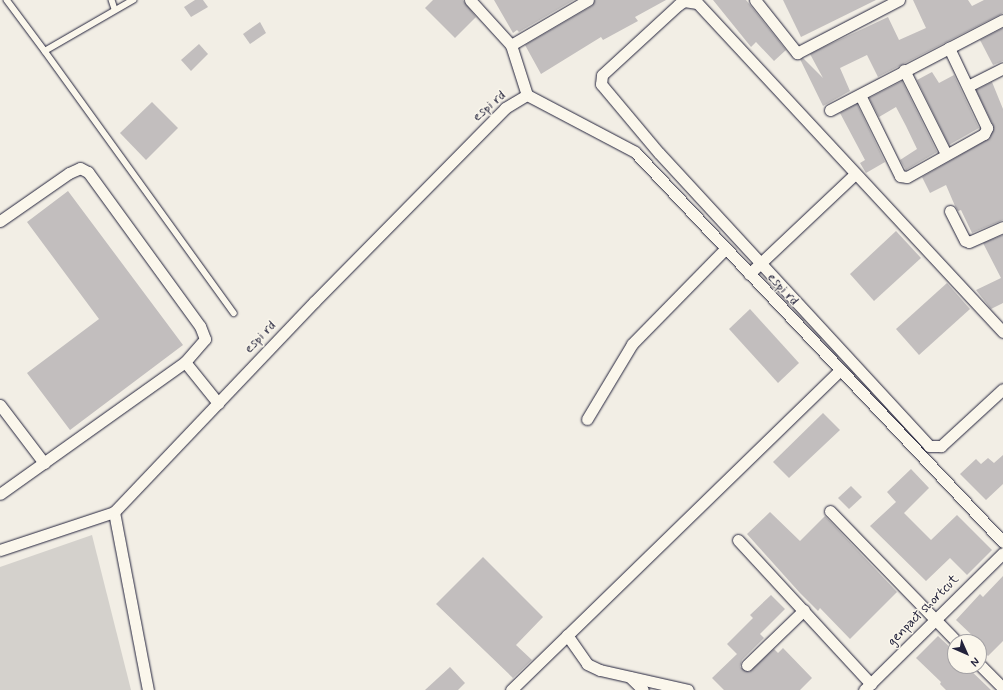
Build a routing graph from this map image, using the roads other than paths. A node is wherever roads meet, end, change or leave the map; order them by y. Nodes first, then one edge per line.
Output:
1 (7, 0) edge
2 (112, 0) edge
3 (133, 0) edge
4 (470, 0) edge
5 (588, 0) edge
6 (755, 0) edge
7 (899, 0) edge
8 (115, 9) junction
9 (1003, 20) edge
10 (511, 45) junction
11 (949, 48) junction
12 (45, 51) junction
13 (1003, 68) edge
14 (904, 70) junction
15 (968, 86) junction
16 (527, 95) junction
17 (860, 95) junction
18 (830, 110) dead end
19 (659, 153) junction
20 (946, 154) junction
21 (647, 164) junction
22 (855, 174) junction
23 (702, 198) junction
24 (690, 209) junction
25 (950, 211) dead end
26 (0, 221) edge
27 (1003, 227) edge
28 (726, 248) junction
29 (762, 263) junction
30 (749, 274) junction
31 (234, 313) dead end
32 (823, 330) junction
33 (1003, 332) edge
34 (811, 341) junction
35 (837, 344) junction
36 (825, 356) junction
37 (186, 362) junction
38 (839, 371) junction
39 (1003, 389) edge
40 (218, 403) junction
41 (0, 405) edge
42 (587, 419) dead end
43 (44, 463) junction
44 (0, 494) edge
45 (830, 511) dead end
46 (114, 512) junction
47 (738, 540) dead end
48 (1003, 542) edge
49 (0, 550) edge
50 (1003, 553) edge
51 (804, 610) junction
52 (933, 619) junction
53 (949, 634) edge
54 (567, 635) junction
55 (747, 665) dead end
56 (987, 672) edge
57 (630, 677) junction
58 (868, 687) edge
59 (1003, 688) edge
60 (148, 690) edge
61 (511, 690) edge
62 (642, 690) edge
63 (687, 690) edge

1 - 12 lane
2 - 8 lane
3 - 8 lane
4 - 10 street
5 - 10 street
6 - 7 street
8 - 12 lane
9 - 11 street
10 - 16 street
11 - 14 street
11 - 15 street
12 - 31 lane
13 - 15 street
14 - 17 street
14 - 20 street
15 - 20 street
16 - 21 street, espi rd
16 - 40 street, espi rd
17 - 18 street
17 - 20 street
19 - 21 street
19 - 22 street
19 - 23 street
21 - 24 street, espi rd
22 - 29 street
22 - 33 street
23 - 24 street
23 - 29 street
24 - 28 street, espi rd
25 - 27 street
26 - 37 street
28 - 30 street, espi rd
28 - 42 street
29 - 30 street
29 - 32 street
30 - 34 street, espi rd
32 - 34 street
32 - 35 street
34 - 36 street, espi rd
35 - 36 street
35 - 39 street
36 - 38 street, espi rd
37 - 40 street
37 - 43 street
38 - 48 street, espi rd
38 - 54 street
40 - 46 street, espi rd
41 - 43 street
43 - 44 street
45 - 52 street
46 - 49 street, espi rd
46 - 60 street
47 - 51 street
50 - 52 street, genpact shortcut
51 - 55 street
51 - 58 street
52 - 53 street
52 - 58 street, genpact shortcut
54 - 57 street
54 - 61 street
56 - 59 street
57 - 62 street
57 - 63 street

